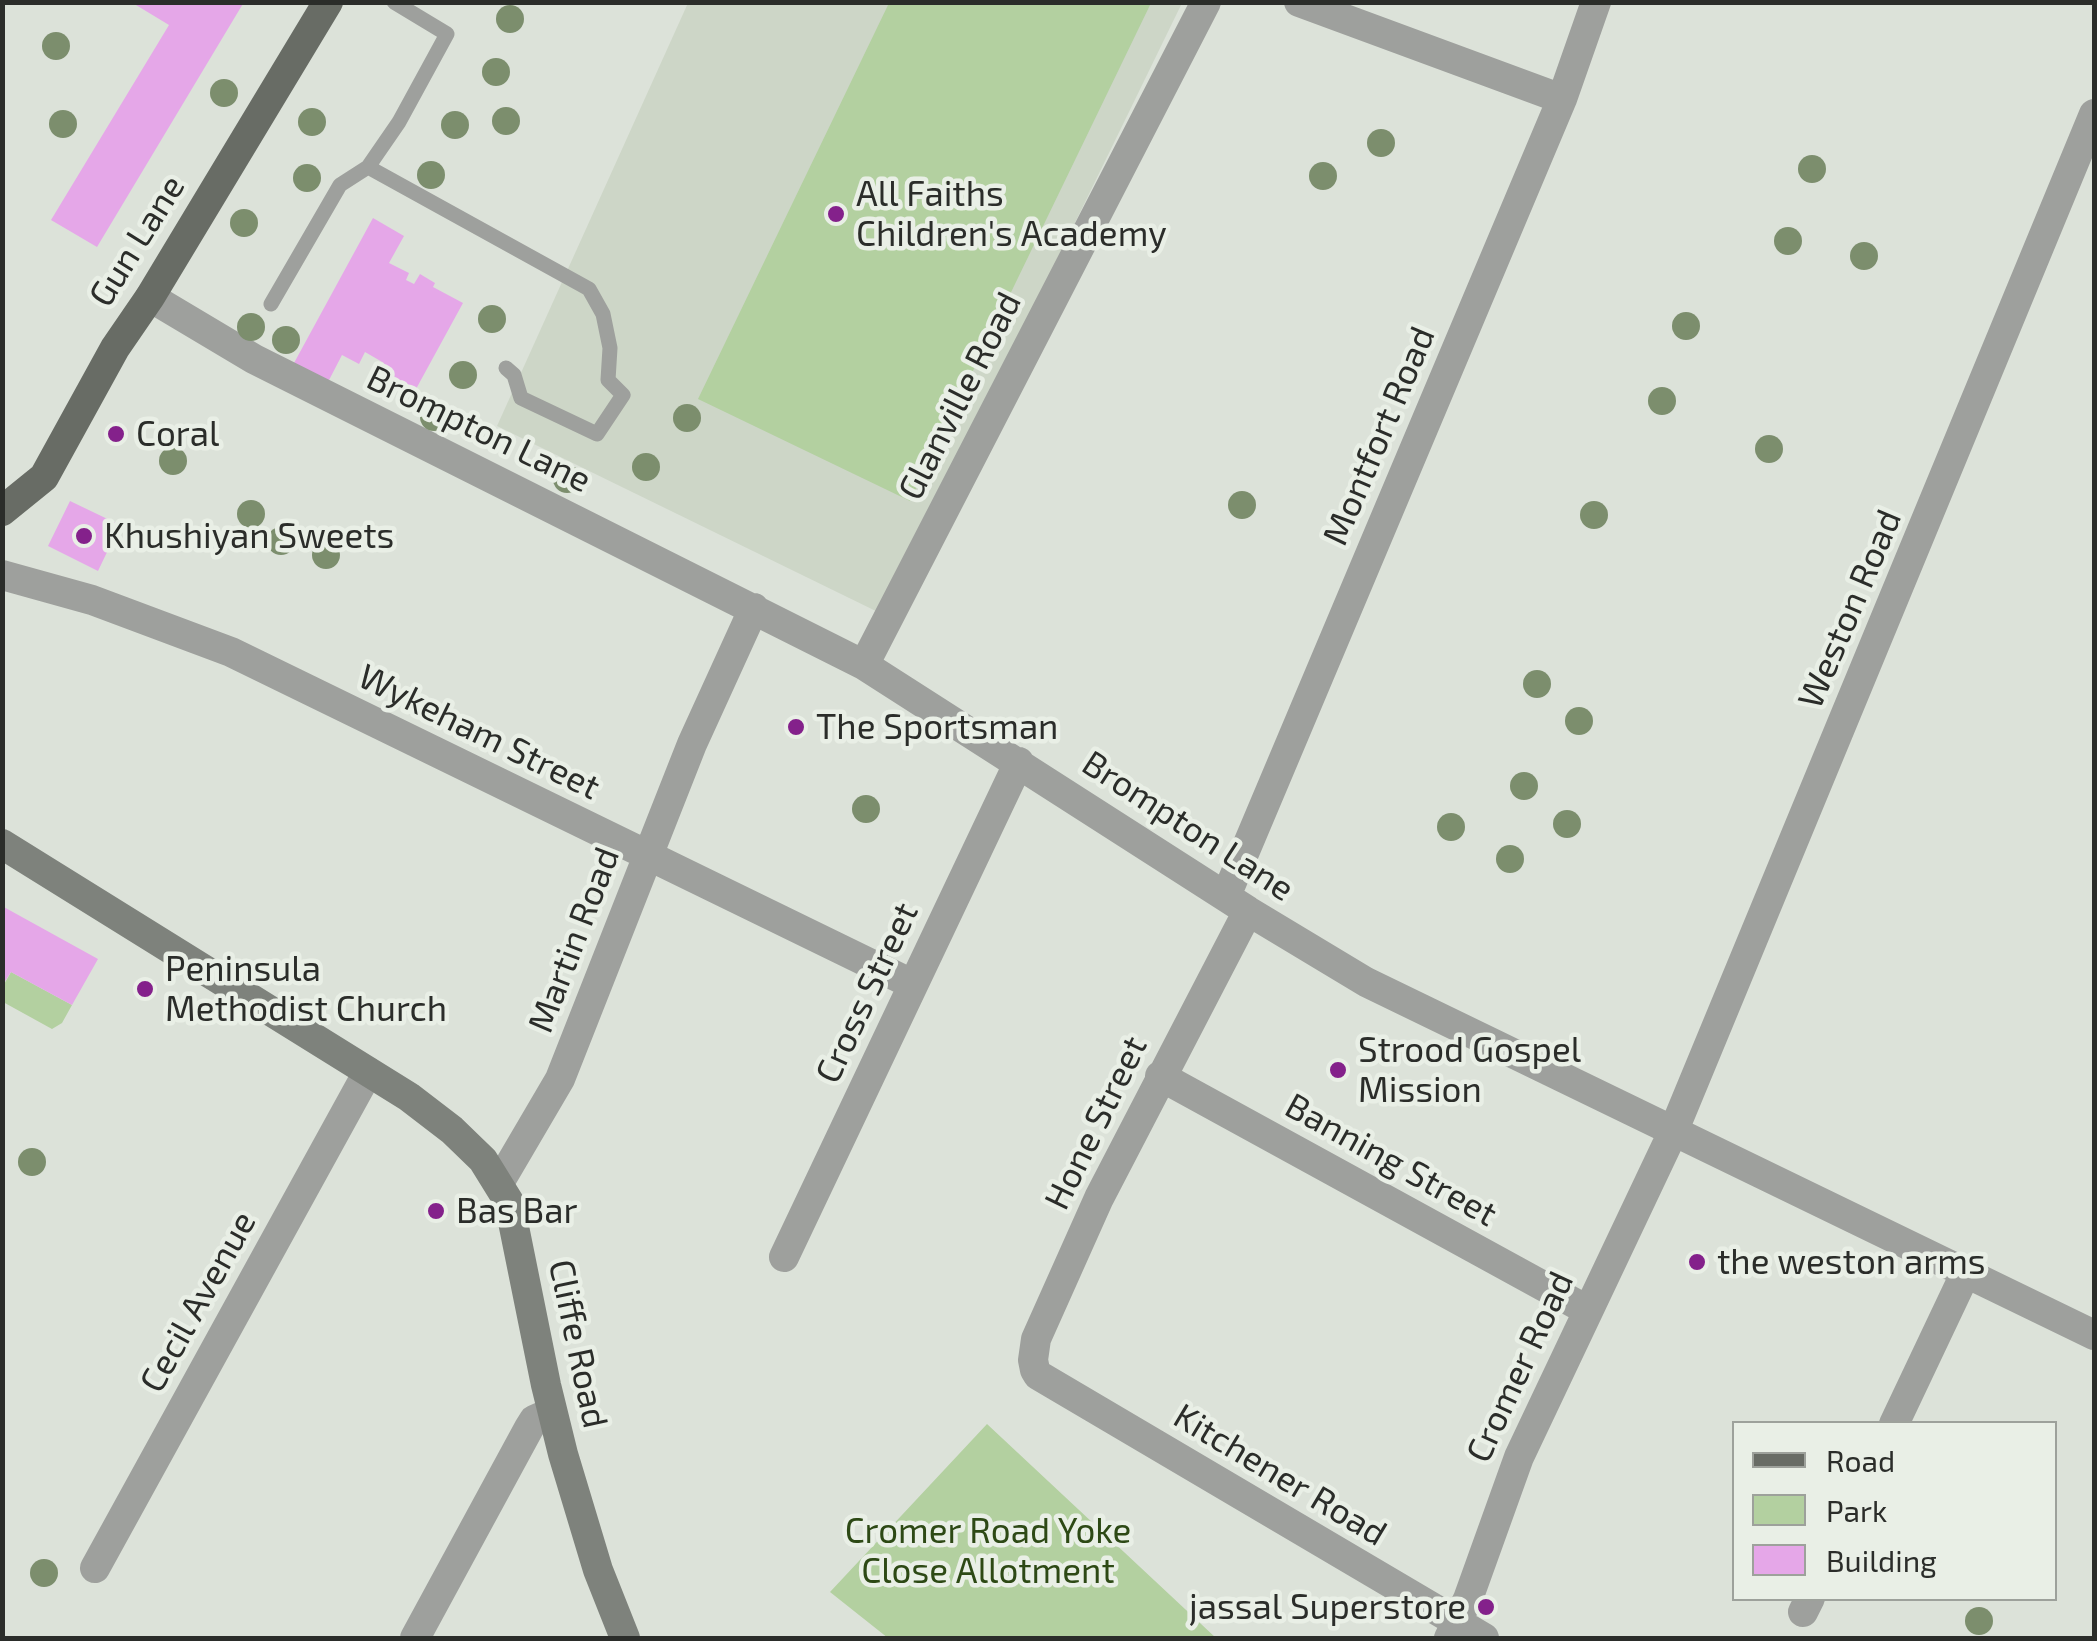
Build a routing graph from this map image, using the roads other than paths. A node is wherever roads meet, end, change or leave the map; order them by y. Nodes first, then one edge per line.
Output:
1 (328, 2) edge
2 (394, 2) edge
3 (1206, 2) edge
4 (1299, 2) edge
5 (1596, 2) edge
6 (1562, 99) junction
7 (2094, 114) edge
8 (368, 167) junction
9 (150, 297) junction
10 (272, 304) dead end
11 (506, 368) dead end
12 (2, 511) edge
13 (2, 575) edge
14 (754, 608) junction
15 (864, 664) junction
16 (1019, 762) junction
17 (2, 844) edge
18 (646, 856) junction
19 (1237, 903) junction
20 (912, 984) junction
21 (368, 1072) junction
22 (1160, 1076) junction
23 (1672, 1132) junction
24 (500, 1183) junction
25 (784, 1257) dead end
26 (1966, 1272) junction
27 (1587, 1310) junction
28 (2091, 1325) edge
29 (1038, 1375) joint
30 (552, 1412) junction
31 (1895, 1421) edge
32 (95, 1568) dead end
33 (1463, 1634) edge
34 (415, 1638) edge
35 (625, 1638) edge

1 - 9 main road, Gun Lane
2 - 8 lane
3 - 15 street, Glanville Road
4 - 6 street
5 - 6 street, Montfort Road
6 - 19 street, Montfort Road
7 - 23 street, Weston Road
8 - 10 lane
8 - 11 lane
9 - 12 main road, Gun Lane
9 - 14 street, Brompton Lane
13 - 18 street, Wykeham Street
14 - 15 street, Brompton Lane
14 - 18 street, Martin Road
15 - 16 street, Brompton Lane
16 - 19 street, Brompton Lane
16 - 20 street, Cross Street
17 - 21 street, Cliffe Road
18 - 20 street, Wykeham Street
18 - 24 street, Martin Road
19 - 22 street, Hone Street
19 - 23 street, Brompton Lane
20 - 25 street, Cross Street
21 - 24 street, Cliffe Road
21 - 32 street, Cecil Avenue
22 - 27 street, Banning Street
22 - 29 street, Hone Street
23 - 26 street, Brompton Lane
23 - 27 street, Cromer Road
24 - 30 street, Cliffe Road
26 - 28 street, Brompton Lane
26 - 31 street
27 - 33 street, Cromer Road
29 - 33 street, Kitchener Road
30 - 34 street
30 - 35 street, Cliffe Road

